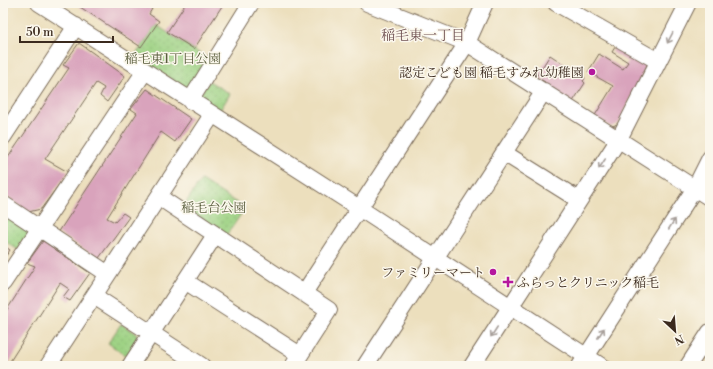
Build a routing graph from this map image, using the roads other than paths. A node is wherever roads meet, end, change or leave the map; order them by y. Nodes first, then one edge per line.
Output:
1 (39, 3) edge
2 (250, 3) edge
3 (367, 3) edge
4 (486, 3) edge
5 (556, 3) edge
6 (688, 3) edge
7 (76, 26) junction
8 (467, 43) junction
9 (658, 62) junction
10 (145, 71) junction
11 (544, 92) junction
12 (190, 100) junction
13 (212, 115) junction
14 (3, 137) edge
15 (619, 139) junction
16 (504, 153) junction
17 (710, 158) edge
18 (695, 188) junction
19 (159, 196) junction
20 (710, 198) edge
21 (579, 200) junction
22 (3, 204) edge
23 (359, 208) junction
24 (40, 228) junction
25 (215, 235) junction
26 (435, 258) junction
27 (108, 274) junction
28 (185, 281) junction
29 (3, 283) edge
30 (304, 293) junction
31 (94, 296) junction
32 (510, 307) junction
33 (152, 332) junction
34 (710, 332) edge
35 (296, 361) edge
36 (583, 361) edge
37 (48, 366) edge
38 (130, 366) edge
39 (202, 366) edge
40 (365, 366) edge
41 (472, 366) edge
42 (601, 366) edge
43 (688, 366) edge

1 - 7 street
2 - 12 street
3 - 8 street
4 - 8 street
5 - 9 street
6 -> 9 street
7 - 10 street
7 - 14 street
8 - 11 street
8 - 23 street
9 - 15 street
10 - 12 street
10 - 24 street
11 - 15 street
11 - 16 street
12 - 13 street
13 - 19 street
13 - 23 street
15 - 18 street
15 -> 21 street
16 - 21 street
16 - 26 street
17 - 18 street
18 - 20 street
36 -> 18 street
19 - 25 street
19 - 27 street
21 - 32 street
22 - 24 street
23 - 26 street
23 - 30 street
24 - 27 street
24 - 29 street
25 - 28 street
25 - 30 street
26 - 32 street
26 - 40 street
27 - 31 street
28 - 33 street
28 - 35 street
30 - 35 street
31 - 33 street
31 - 37 street
32 - 36 street
32 -> 41 street
33 - 38 street
33 - 39 street
34 - 43 street
36 - 42 street

